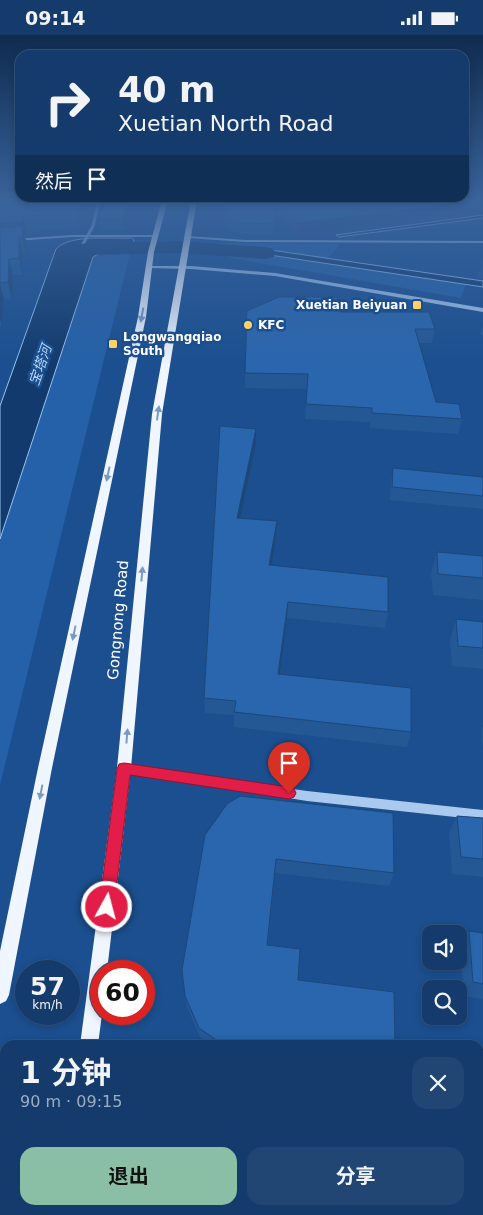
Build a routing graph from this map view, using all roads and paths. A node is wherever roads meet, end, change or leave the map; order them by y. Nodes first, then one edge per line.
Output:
1 (151, 255) edge
2 (185, 255) edge
3 (184, 260) junction
4 (149, 267) junction
5 (483, 310) edge
6 (124, 769) junction
7 (483, 815) edge
8 (0, 995) edge
9 (91, 1040) edge

1 - 4 main road
2 - 3 main road, Gongnong Road
3 - 4 street
3 - 5 street
6 -> 3 main road, Gongnong Road
4 -> 8 main road
6 - 7 street
6 - 9 main road, Gongnong Road

